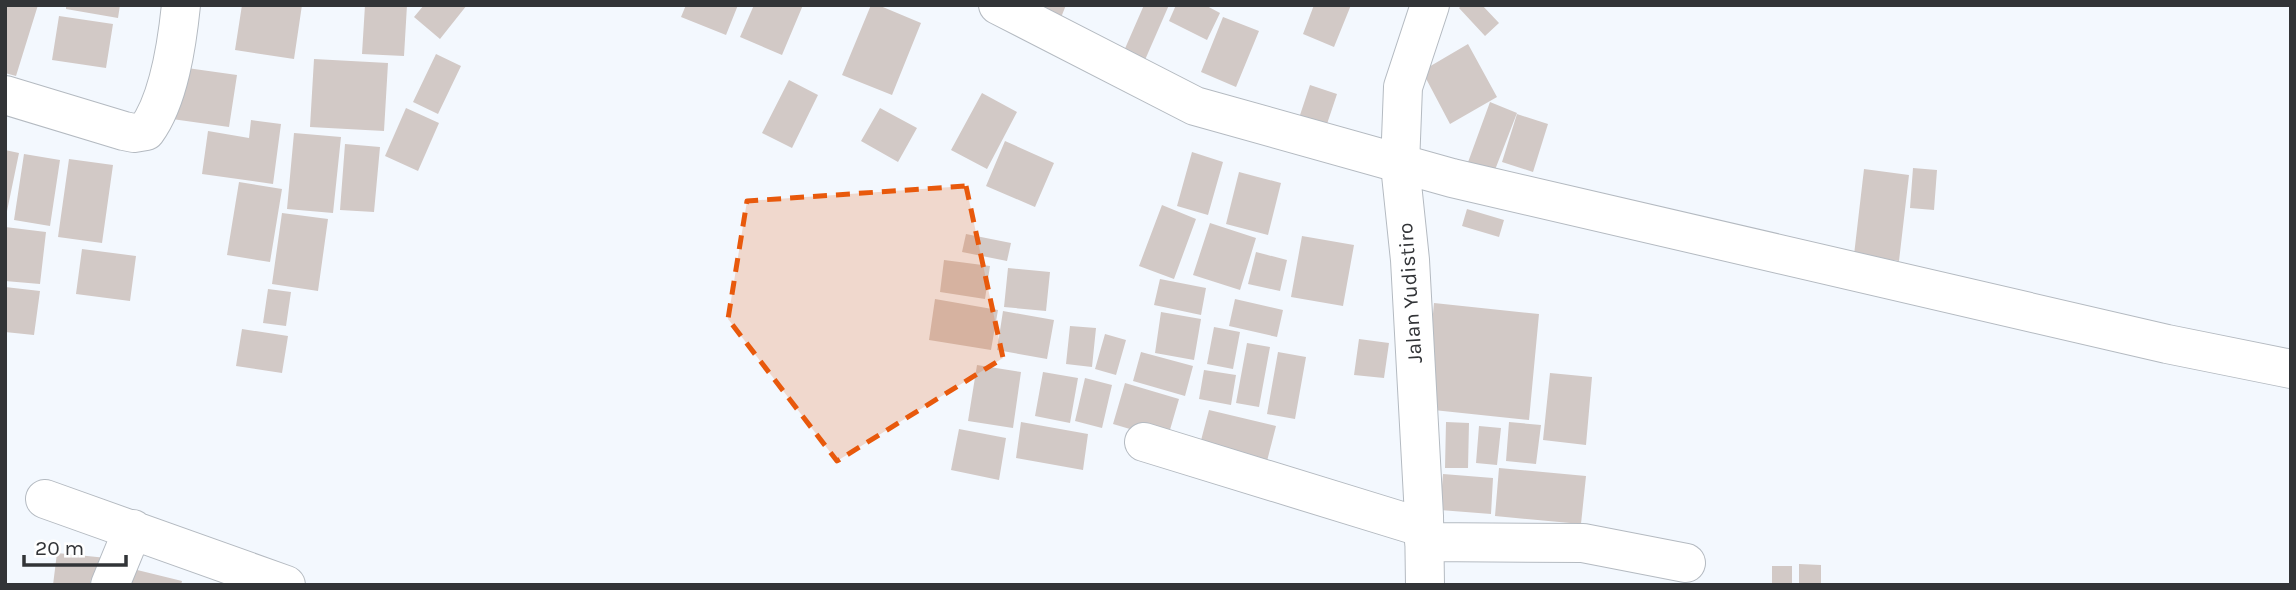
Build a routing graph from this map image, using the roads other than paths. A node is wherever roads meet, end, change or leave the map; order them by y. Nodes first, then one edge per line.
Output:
1 (181, 5) edge
2 (998, 5) edge
3 (1430, 5) edge
4 (5, 95) edge
5 (1400, 165) junction
6 (2291, 369) edge
7 (1144, 442) dead end
8 (45, 499) dead end
9 (133, 530) junction
10 (1424, 535) junction
11 (1686, 563) dead end
12 (110, 585) edge
13 (286, 585) edge
14 (1425, 585) edge

1 - 4 street
2 - 5 street
3 - 5 street, Jalan Yudistiro
5 - 6 street
5 - 10 street, Jalan Yudistiro
7 - 10 street
8 - 9 street
9 - 12 street
9 - 13 street
10 - 11 street
10 - 14 street, Jalan Yudistiro

